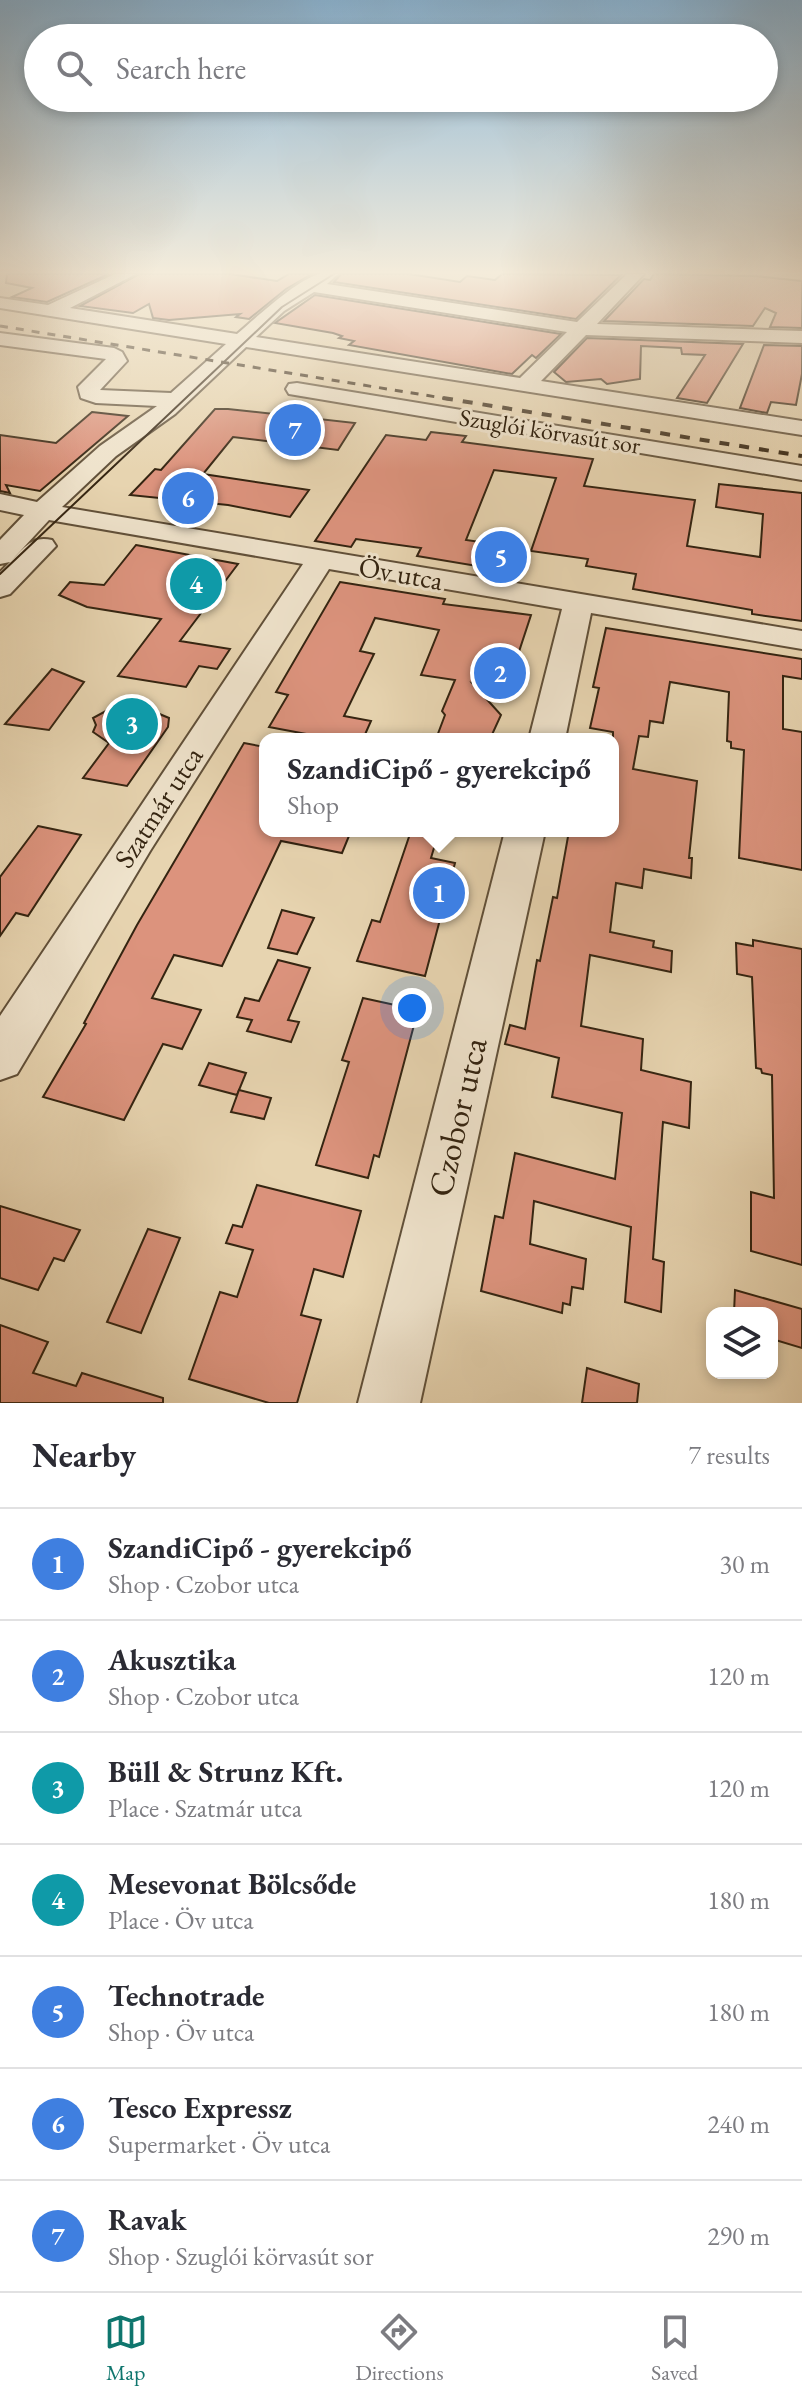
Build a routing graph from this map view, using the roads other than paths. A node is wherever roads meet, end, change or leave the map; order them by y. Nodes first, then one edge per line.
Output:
1 (4, 339) edge
2 (203, 339) edge
3 (245, 339) edge
4 (572, 339) edge
5 (238, 346) junction
6 (526, 384) junction
7 (297, 389) dead end
8 (172, 405) junction
9 (802, 428) edge
10 (802, 473) edge
11 (0, 502) edge
12 (56, 514) junction
13 (0, 556) edge
14 (321, 559) junction
15 (0, 588) edge
16 (578, 603) junction
17 (802, 640) edge
18 (548, 733) edge
19 (524, 837) edge
20 (0, 1058) edge
21 (389, 1403) edge

1 - 8 street
2 - 5 street
3 - 5 street
4 - 6 street
5 - 6 street
5 - 8 street
6 - 9 street
7 - 10 street, Szuglói körvasút sor
8 - 12 street
11 - 12 street, Öv utca
12 - 13 street
12 - 14 street, Öv utca
12 - 15 street
14 - 16 street, Öv utca
14 - 20 street, Szatmár utca
16 - 17 street, Öv utca
16 - 18 street
19 - 21 street, Czobor utca

